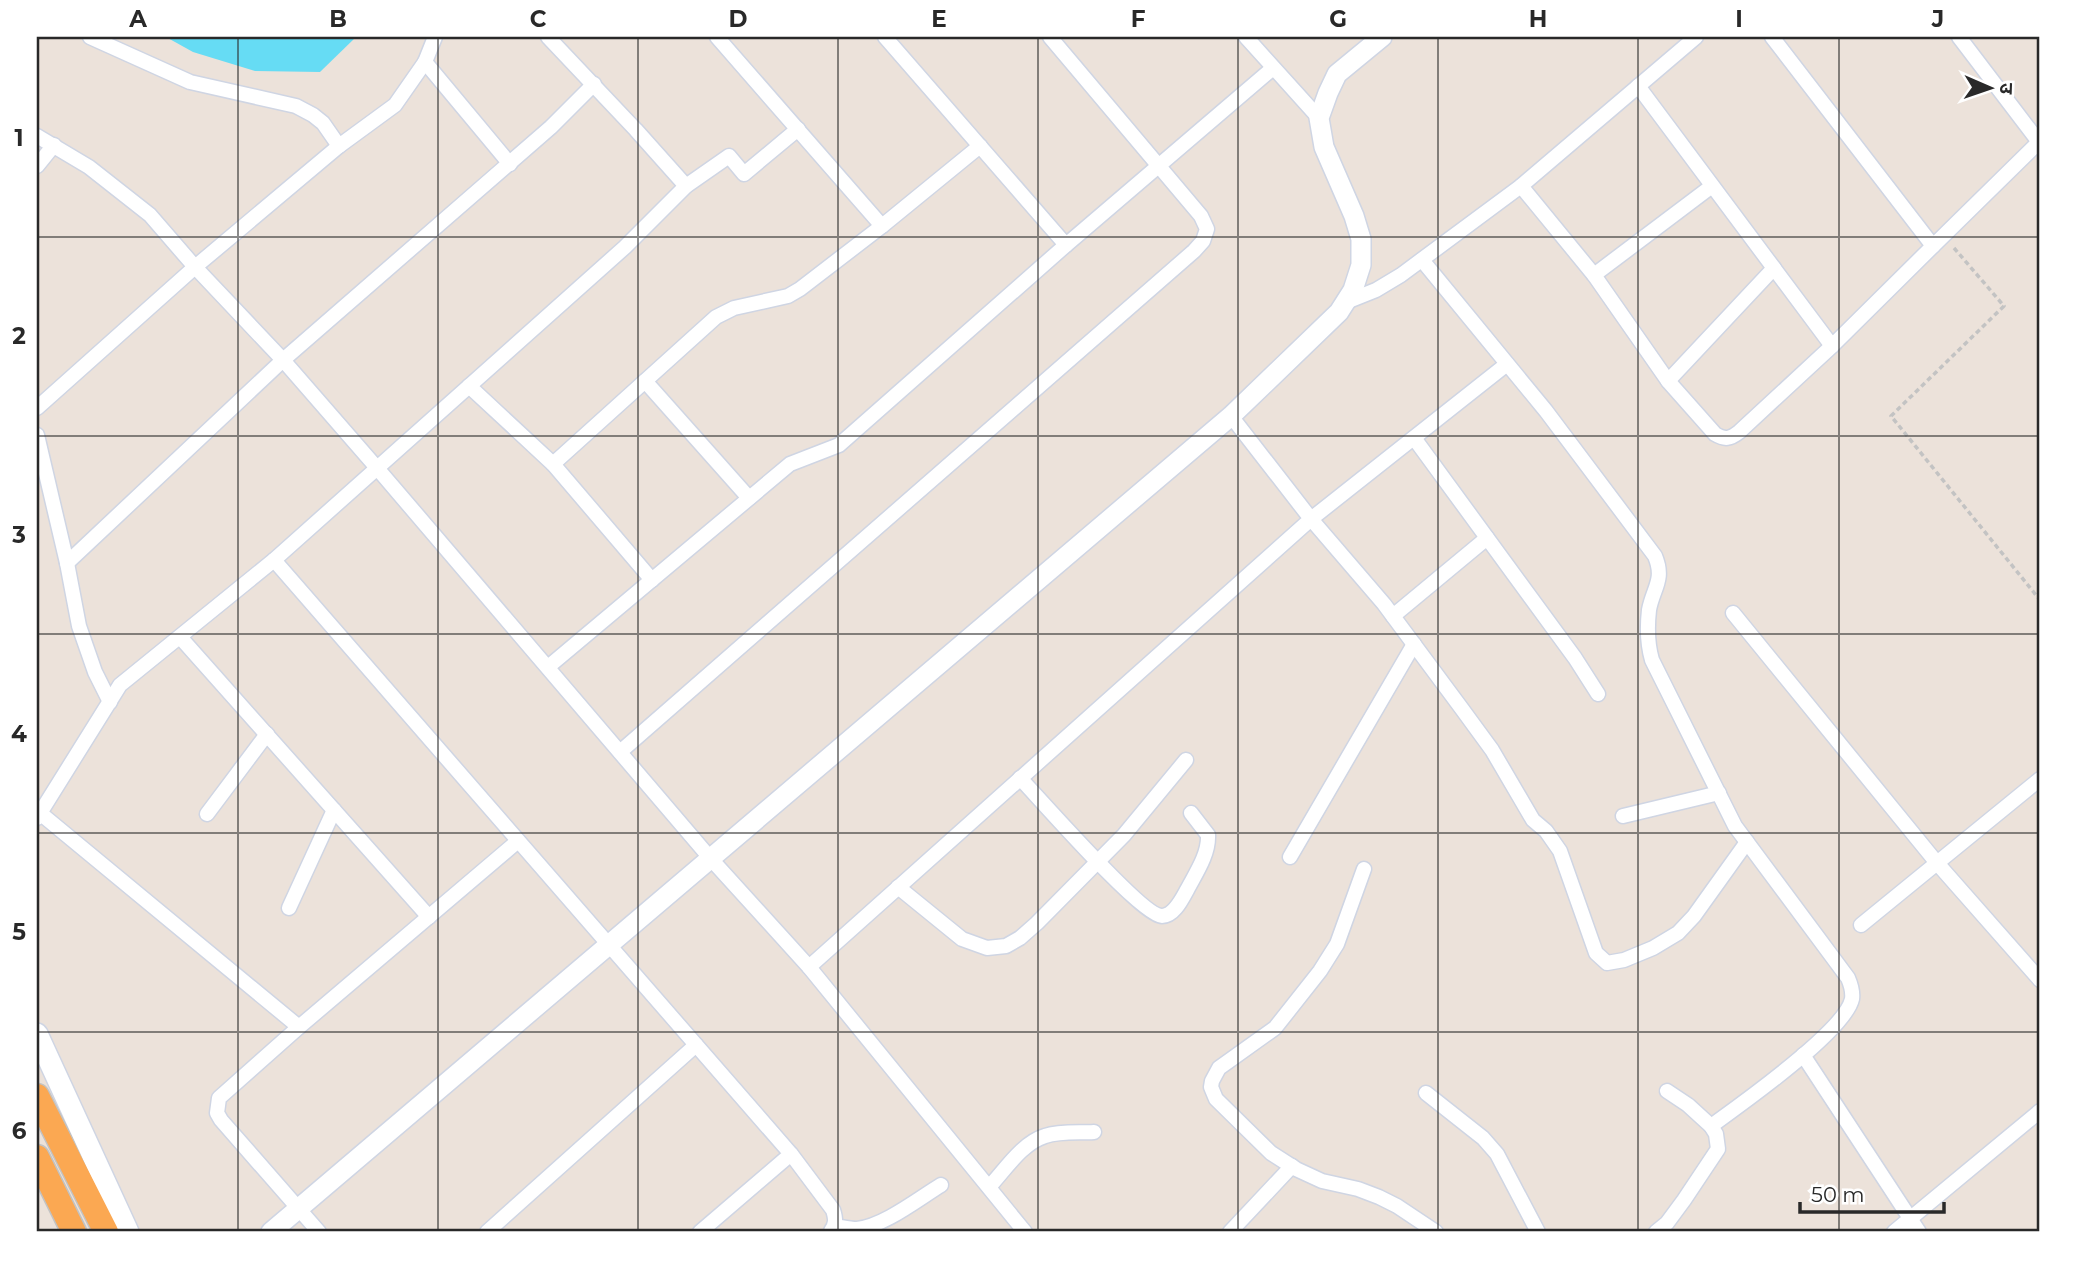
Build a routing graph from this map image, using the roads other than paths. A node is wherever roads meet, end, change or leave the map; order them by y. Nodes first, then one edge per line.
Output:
1 (90, 37) edge
2 (435, 37) edge
3 (548, 37) edge
4 (717, 37) edge
5 (885, 37) edge
6 (1050, 37) edge
7 (1246, 37) edge
8 (1382, 37) edge
9 (1696, 37) edge
10 (1772, 37) edge
11 (1959, 37) edge
12 (425, 62) junction
13 (1273, 68) junction
14 (594, 84) junction
15 (1638, 86) junction
16 (1319, 118) junction
17 (798, 129) junction
18 (37, 136) edge
19 (2040, 142) edge
20 (54, 145) junction
21 (339, 146) junction
22 (979, 146) junction
23 (510, 164) junction
24 (37, 166) edge
25 (1159, 166) junction
26 (686, 186) junction
27 (1521, 186) junction
28 (1712, 186) junction
29 (882, 226) junction
30 (1938, 241) junction
31 (1066, 245) junction
32 (1422, 260) junction
33 (195, 267) junction
34 (1774, 268) junction
35 (1594, 275) junction
36 (1346, 302) junction
37 (1832, 346) junction
38 (283, 360) junction
39 (1507, 365) junction
40 (645, 381) junction
41 (1668, 381) junction
42 (469, 386) junction
43 (37, 408) edge
44 (1231, 416) junction
45 (37, 435) edge
46 (1414, 438) junction
47 (554, 464) junction
48 (377, 468) junction
49 (749, 498) junction
50 (1311, 519) junction
51 (1487, 538) junction
52 (274, 560) junction
53 (67, 563) junction
54 (652, 580) junction
55 (1733, 613) dead end
56 (1393, 616) junction
57 (180, 637) junction
58 (1414, 644) junction
59 (548, 667) junction
60 (1598, 694) dead end
61 (110, 702) junction
62 (267, 734) junction
63 (620, 752) junction
64 (1186, 760) dead end
65 (1020, 778) junction
66 (2040, 779) edge
67 (1719, 793) junction
68 (334, 810) junction
69 (1191, 813) dead end
70 (207, 814) dead end
71 (38, 816) edge
72 (1623, 816) dead end
73 (518, 841) junction
74 (1747, 842) junction
75 (1290, 857) dead end
76 (711, 859) junction
77 (1097, 860) junction
78 (1937, 863) junction
79 (1364, 869) dead end
80 (898, 887) junction
81 (289, 908) dead end
82 (429, 917) junction
83 (1861, 925) dead end
84 (609, 946) junction
85 (809, 967) junction
86 (2040, 980) edge
87 (299, 1027) junction
88 (37, 1034) edge
89 (696, 1045) junction
90 (1803, 1055) junction
91 (1667, 1091) dead end
92 (1426, 1093) dead end
93 (37, 1096) edge
94 (2040, 1111) edge
95 (1711, 1126) junction
96 (1094, 1132) dead end
97 (791, 1154) junction
98 (37, 1157) edge
99 (1292, 1166) junction
100 (941, 1185) dead end
101 (989, 1188) junction
102 (300, 1208) junction
103 (1911, 1219) junction
104 (832, 1229) edge
105 (74, 1232) edge
106 (106, 1232) edge
107 (128, 1232) edge
108 (271, 1232) edge
109 (319, 1232) edge
110 (487, 1232) edge
111 (700, 1232) edge
112 (1025, 1232) edge
113 (1230, 1232) edge
114 (1436, 1232) edge
115 (1538, 1232) edge
116 (1656, 1232) edge
117 (1894, 1232) edge
118 (1919, 1232) edge

1 - 21 street
2 - 12 street
3 - 14 street
4 - 17 street
5 - 22 street
6 - 25 street
7 - 13 street
8 - 16 street
9 - 15 street
10 - 30 street
11 - 19 street
12 - 21 street
12 - 23 street
13 - 16 street
13 - 25 street
14 - 23 street
14 - 26 street
15 - 27 street
15 - 28 street
16 - 36 street
17 - 26 street
17 - 29 street
18 - 20 street
19 - 30 street
20 - 24 street
20 - 33 street
21 - 33 street
22 - 29 street
22 - 31 street
23 - 38 street
25 - 31 street
25 - 63 street
26 - 42 street
27 - 32 street
27 - 35 street
28 - 34 street
28 - 35 street
29 - 40 street
30 - 37 street
31 - 49 street
32 - 36 street
32 - 39 street
33 - 38 street
33 - 43 street
34 - 37 street
34 - 41 street
35 - 41 street
36 - 44 street
37 - 41 street
38 - 48 street
38 - 53 street
39 - 46 street
39 - 67 street
40 - 47 street
40 - 49 street
42 - 47 street
42 - 48 street
44 - 50 street
44 - 76 street
45 - 53 street
46 - 50 street
46 - 51 street
47 - 54 street
48 - 52 street
48 - 59 street
49 - 54 street
50 - 56 street
50 - 65 street
51 - 56 street
51 - 60 street
52 - 57 street
52 - 73 street
53 - 61 street
54 - 59 street
55 - 78 street
56 - 58 street
57 - 61 street
57 - 62 street
58 - 74 street
58 - 75 street
59 - 63 street
61 - 71 street
62 - 68 street
62 - 70 street
63 - 76 street
64 - 77 street
65 - 77 street
65 - 80 street
66 - 78 street
67 - 72 street
67 - 74 street
68 - 81 street
68 - 82 street
69 - 77 street
71 - 87 street
73 - 82 street
73 - 84 street
74 - 90 street
76 - 84 street
76 - 85 street
77 - 80 street
78 - 83 street
78 - 86 street
79 - 99 street
80 - 85 street
82 - 87 street
84 - 89 street
84 - 102 street
85 - 101 street
87 - 102 street
88 - 107 main road
89 - 97 street
89 - 110 street
90 - 95 street
90 - 103 street
91 - 95 street
92 - 115 street
93 - 106 highway
94 - 103 street
95 - 116 street
96 - 101 street
97 - 104 street
97 - 111 street
98 - 105 highway
99 - 113 street
99 - 114 street
100 - 104 street
101 - 112 street
102 - 108 street
102 - 109 street
103 - 117 street
103 - 118 street

